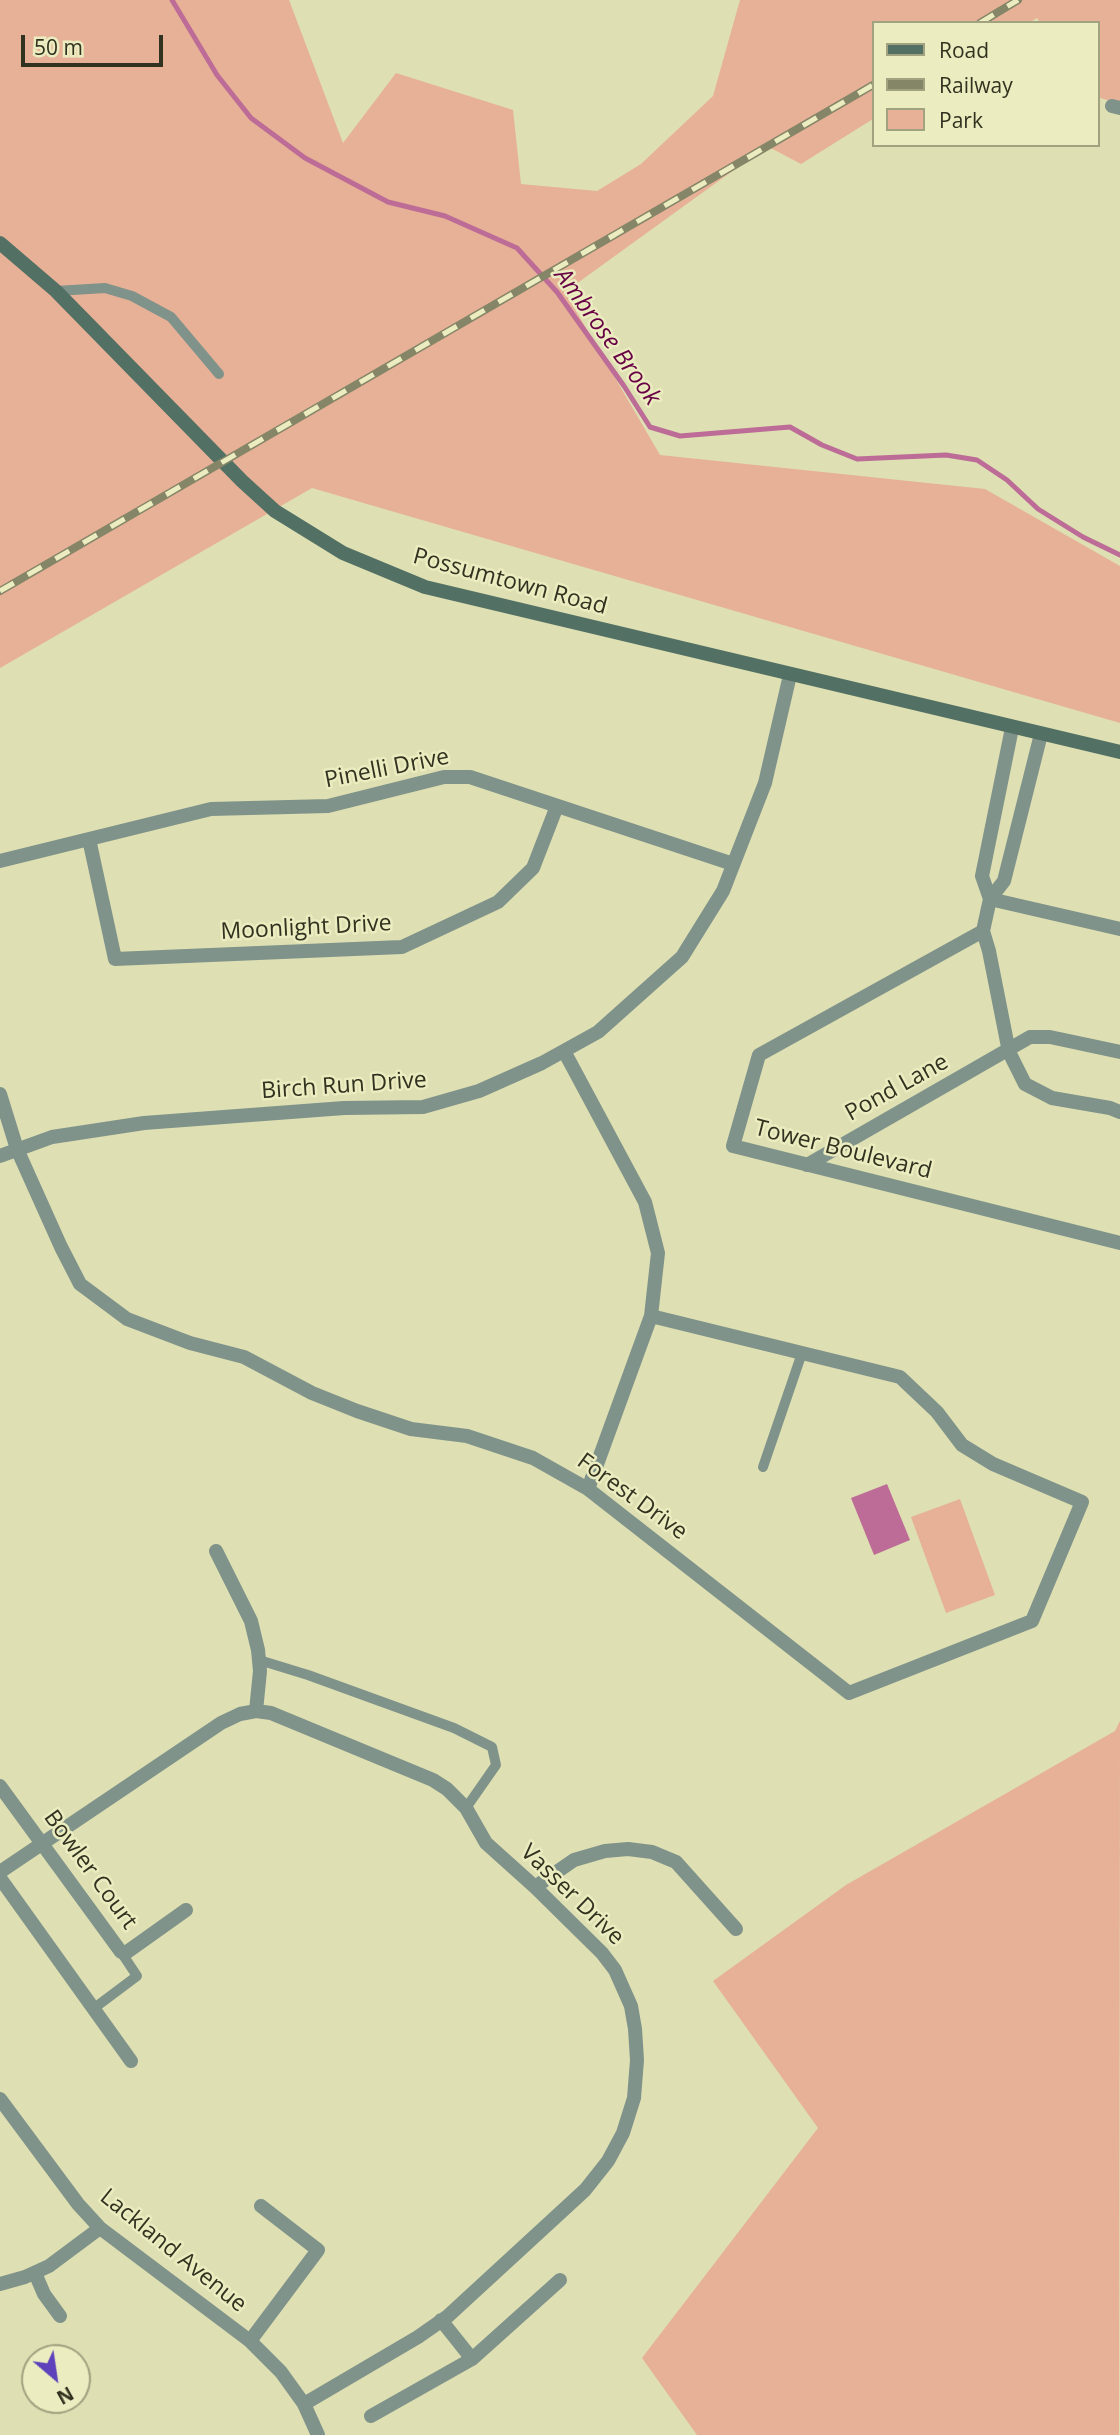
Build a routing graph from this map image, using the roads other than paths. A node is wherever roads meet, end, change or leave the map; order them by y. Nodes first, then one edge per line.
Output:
1 (0, 243) edge
2 (55, 291) junction
3 (219, 374) dead end
4 (790, 675) junction
5 (1012, 728) junction
6 (1041, 734) junction
7 (1120, 752) edge
8 (557, 806) junction
9 (89, 839) junction
10 (0, 861) edge
11 (733, 864) junction
12 (990, 898) junction
13 (1120, 929) edge
14 (983, 931) junction
15 (564, 1051) junction
16 (1009, 1052) junction
17 (1120, 1052) edge
18 (0, 1094) edge
19 (1120, 1112) edge
20 (18, 1149) junction
21 (0, 1156) edge
22 (807, 1165) junction
23 (1120, 1243) edge
24 (651, 1316) junction
25 (802, 1353) junction
26 (763, 1467) dead end
27 (588, 1489) junction
28 (216, 1551) dead end
29 (259, 1660) junction
30 (256, 1711) junction
31 (0, 1786) edge
32 (466, 1808) junction
33 (41, 1843) junction
34 (0, 1872) edge
35 (0, 1878) edge
36 (535, 1887) junction
37 (186, 1910) dead end
38 (736, 1929) dead end
39 (121, 1952) junction
40 (93, 2008) junction
41 (131, 2061) dead end
42 (1, 2103) edge
43 (261, 2206) dead end
44 (100, 2228) junction
45 (35, 2273) junction
46 (560, 2280) dead end
47 (0, 2284) edge
48 (60, 2316) dead end
49 (441, 2320) junction
50 (250, 2341) junction
51 (472, 2359) junction
52 (304, 2404) junction
53 (370, 2416) dead end
54 (318, 2435) edge

1 - 2 main road, Possumtown Road
2 - 3 lane
2 - 4 main road, Possumtown Road
4 - 5 main road, Possumtown Road
4 - 11 street, Birch Run Drive
5 - 6 main road, Possumtown Road
5 - 12 street
6 - 7 main road, Possumtown Road
6 - 12 street
8 - 9 street, Pinelli Drive
8 - 9 street, Moonlight Drive
8 - 11 street, Pinelli Drive
9 - 10 street, Pinelli Drive
11 - 15 street, Birch Run Drive
12 - 13 street
12 - 14 street
14 - 16 street
14 - 22 street, Tower Boulevard
15 - 20 street, Birch Run Drive
15 - 24 street
16 - 17 street, Pond Lane
16 - 19 street
16 - 22 street, Pond Lane
18 - 20 street
20 - 21 street, Birch Run Drive
20 - 27 street, Forest Drive
22 - 23 street, Tower Boulevard
24 - 25 street
24 - 27 street
25 - 26 lane
25 - 27 street, Forest Drive
28 - 29 street
29 - 30 street
29 - 32 lane
30 - 32 street, Vasser Drive
30 - 33 street
31 - 33 street, Bowler Court
32 - 36 street, Vasser Drive
33 - 34 street
33 - 39 street, Bowler Court
35 - 40 street
36 - 38 street
36 - 49 street, Vasser Drive
37 - 39 street, Bowler Court
39 - 40 lane
40 - 41 street
42 - 44 street, Lackland Avenue
43 - 50 street
44 - 45 street
44 - 50 street, Lackland Avenue
45 - 47 street
45 - 48 street
46 - 51 street
49 - 51 street
49 - 52 street, Vasser Drive
50 - 52 street, Lackland Avenue
51 - 53 street
52 - 54 street, Lackland Avenue

